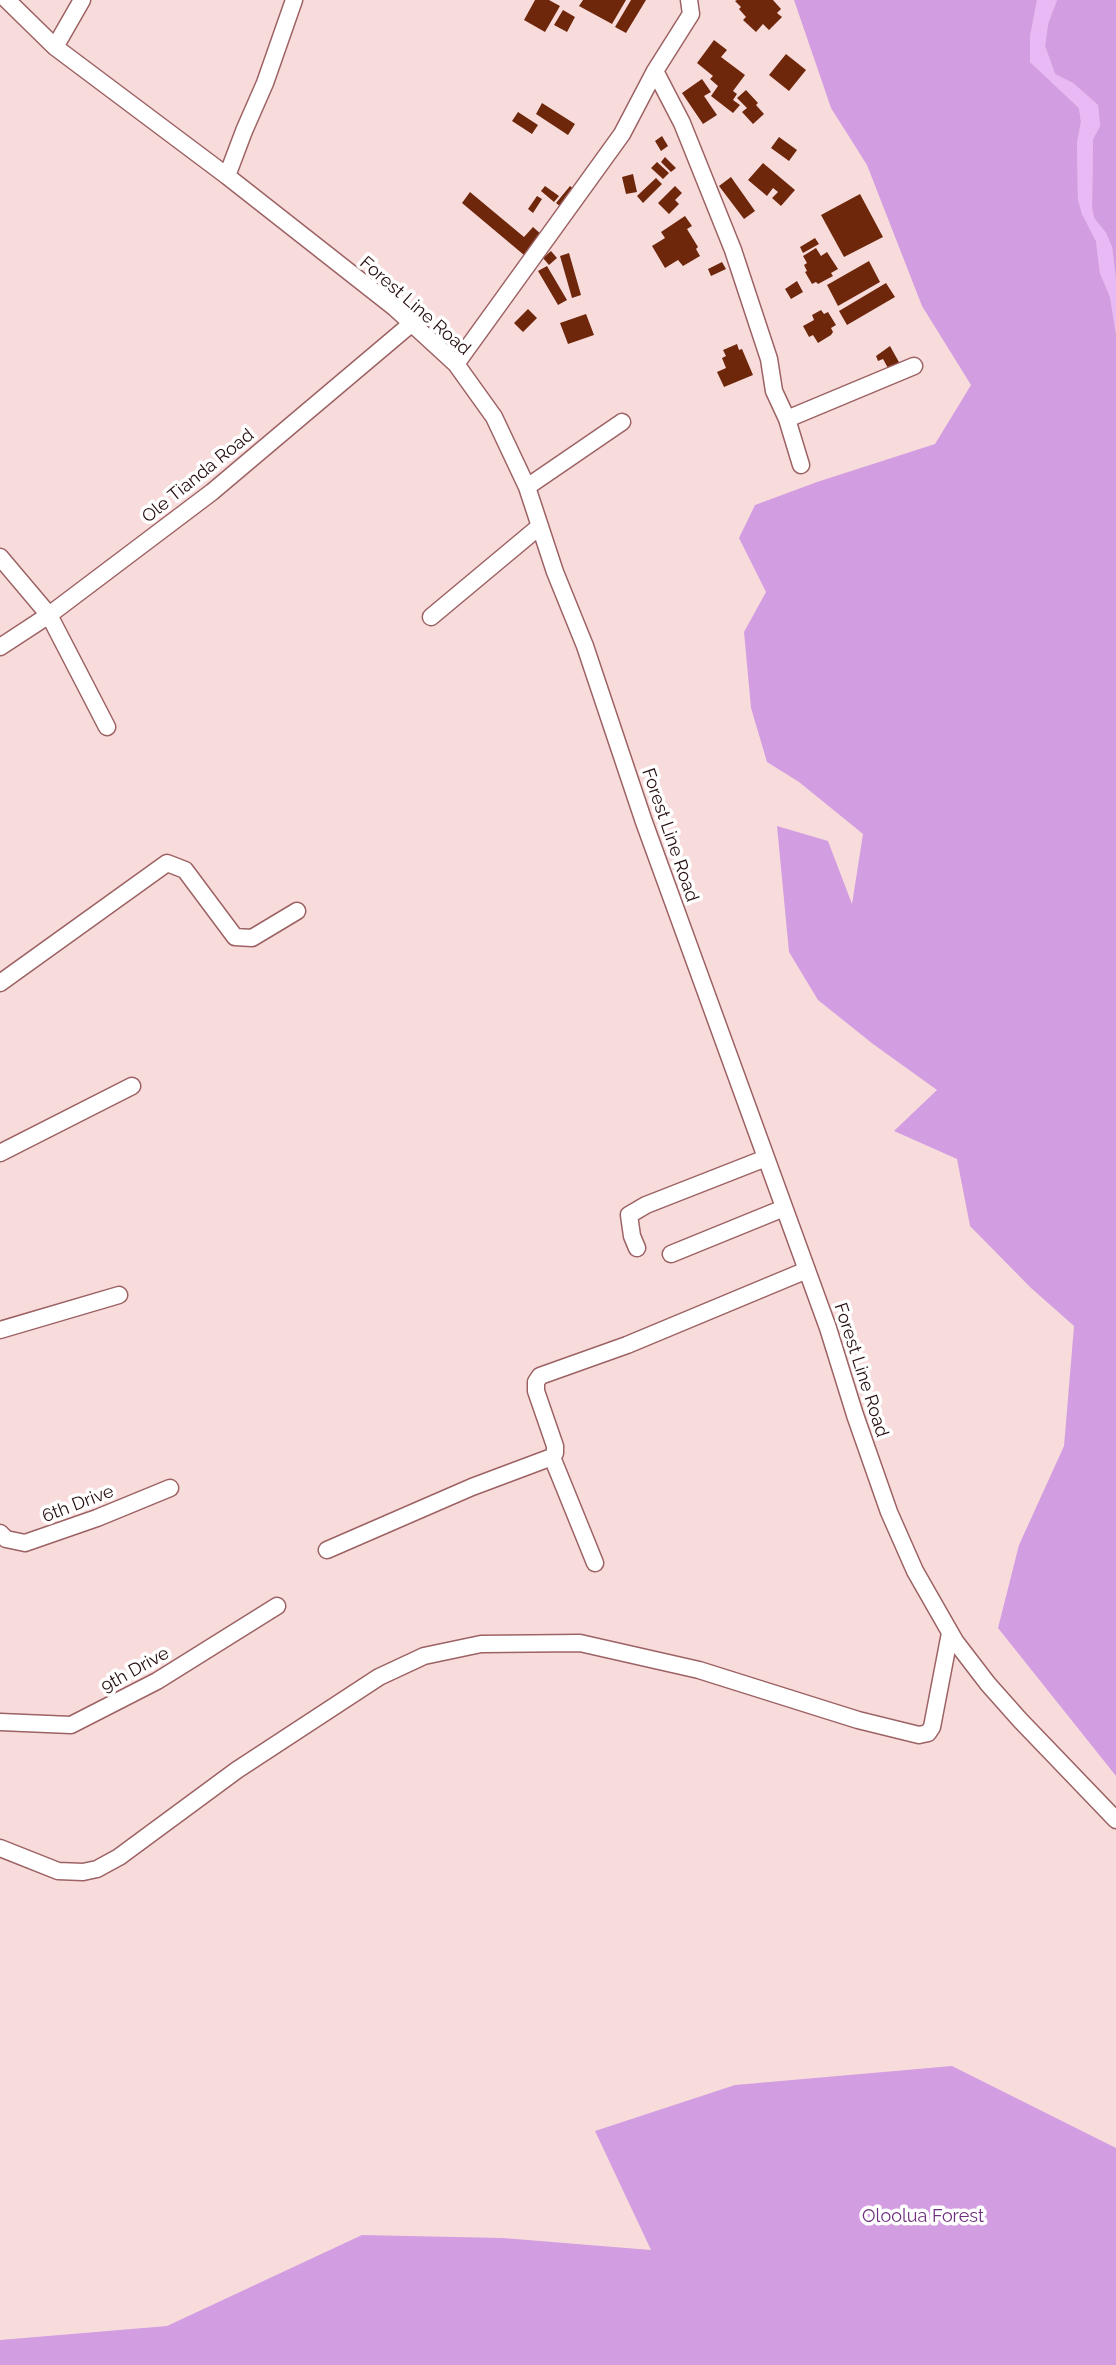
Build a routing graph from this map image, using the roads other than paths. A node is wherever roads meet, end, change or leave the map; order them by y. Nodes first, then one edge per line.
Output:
1 (7, 0) edge
2 (82, 0) edge
3 (294, 0) edge
4 (689, 0) edge
5 (55, 47) junction
6 (655, 71) junction
7 (227, 176) junction
8 (411, 324) junction
9 (456, 365) junction
10 (914, 366) dead end
11 (787, 419) junction
12 (622, 422) dead end
13 (801, 465) dead end
14 (527, 487) junction
15 (540, 526) junction
16 (0, 557) edge
17 (49, 615) junction
18 (431, 617) dead end
19 (0, 647) edge
20 (107, 727) dead end
21 (297, 911) dead end
22 (0, 983) edge
23 (132, 1086) dead end
24 (0, 1153) edge
25 (766, 1158) junction
26 (784, 1208) junction
27 (637, 1248) dead end
28 (671, 1254) dead end
29 (807, 1270) junction
30 (119, 1295) dead end
31 (0, 1330) edge
32 (552, 1457) junction
33 (170, 1488) dead end
34 (0, 1533) edge
35 (327, 1550) dead end
36 (595, 1563) dead end
37 (277, 1606) dead end
38 (950, 1633) junction
39 (0, 1722) edge
40 (1116, 1820) edge
41 (0, 1848) edge

1 - 5 street, Forest Line Road
2 - 5 street
3 - 7 street
4 - 6 street
5 - 7 street, Forest Line Road
6 - 9 street
6 - 11 street
7 - 8 street, Forest Line Road
8 - 9 street, Forest Line Road
8 - 17 street, Ole Tianda Road
9 - 14 street, Forest Line Road
10 - 11 street
11 - 13 street
12 - 14 street
14 - 15 street, Forest Line Road
15 - 18 street
15 - 25 street, Forest Line Road
16 - 17 street
17 - 19 street, Ole Tianda Road
17 - 20 street
21 - 22 street
23 - 24 street
25 - 26 street, Forest Line Road
25 - 27 street
26 - 28 street
26 - 29 street, Forest Line Road
29 - 32 street
29 - 38 street, Forest Line Road
30 - 31 street
32 - 35 street
32 - 36 street
33 - 34 street, 6th Drive
37 - 39 street, 9th Drive
38 - 40 street, Forest Line Road
38 - 41 street

